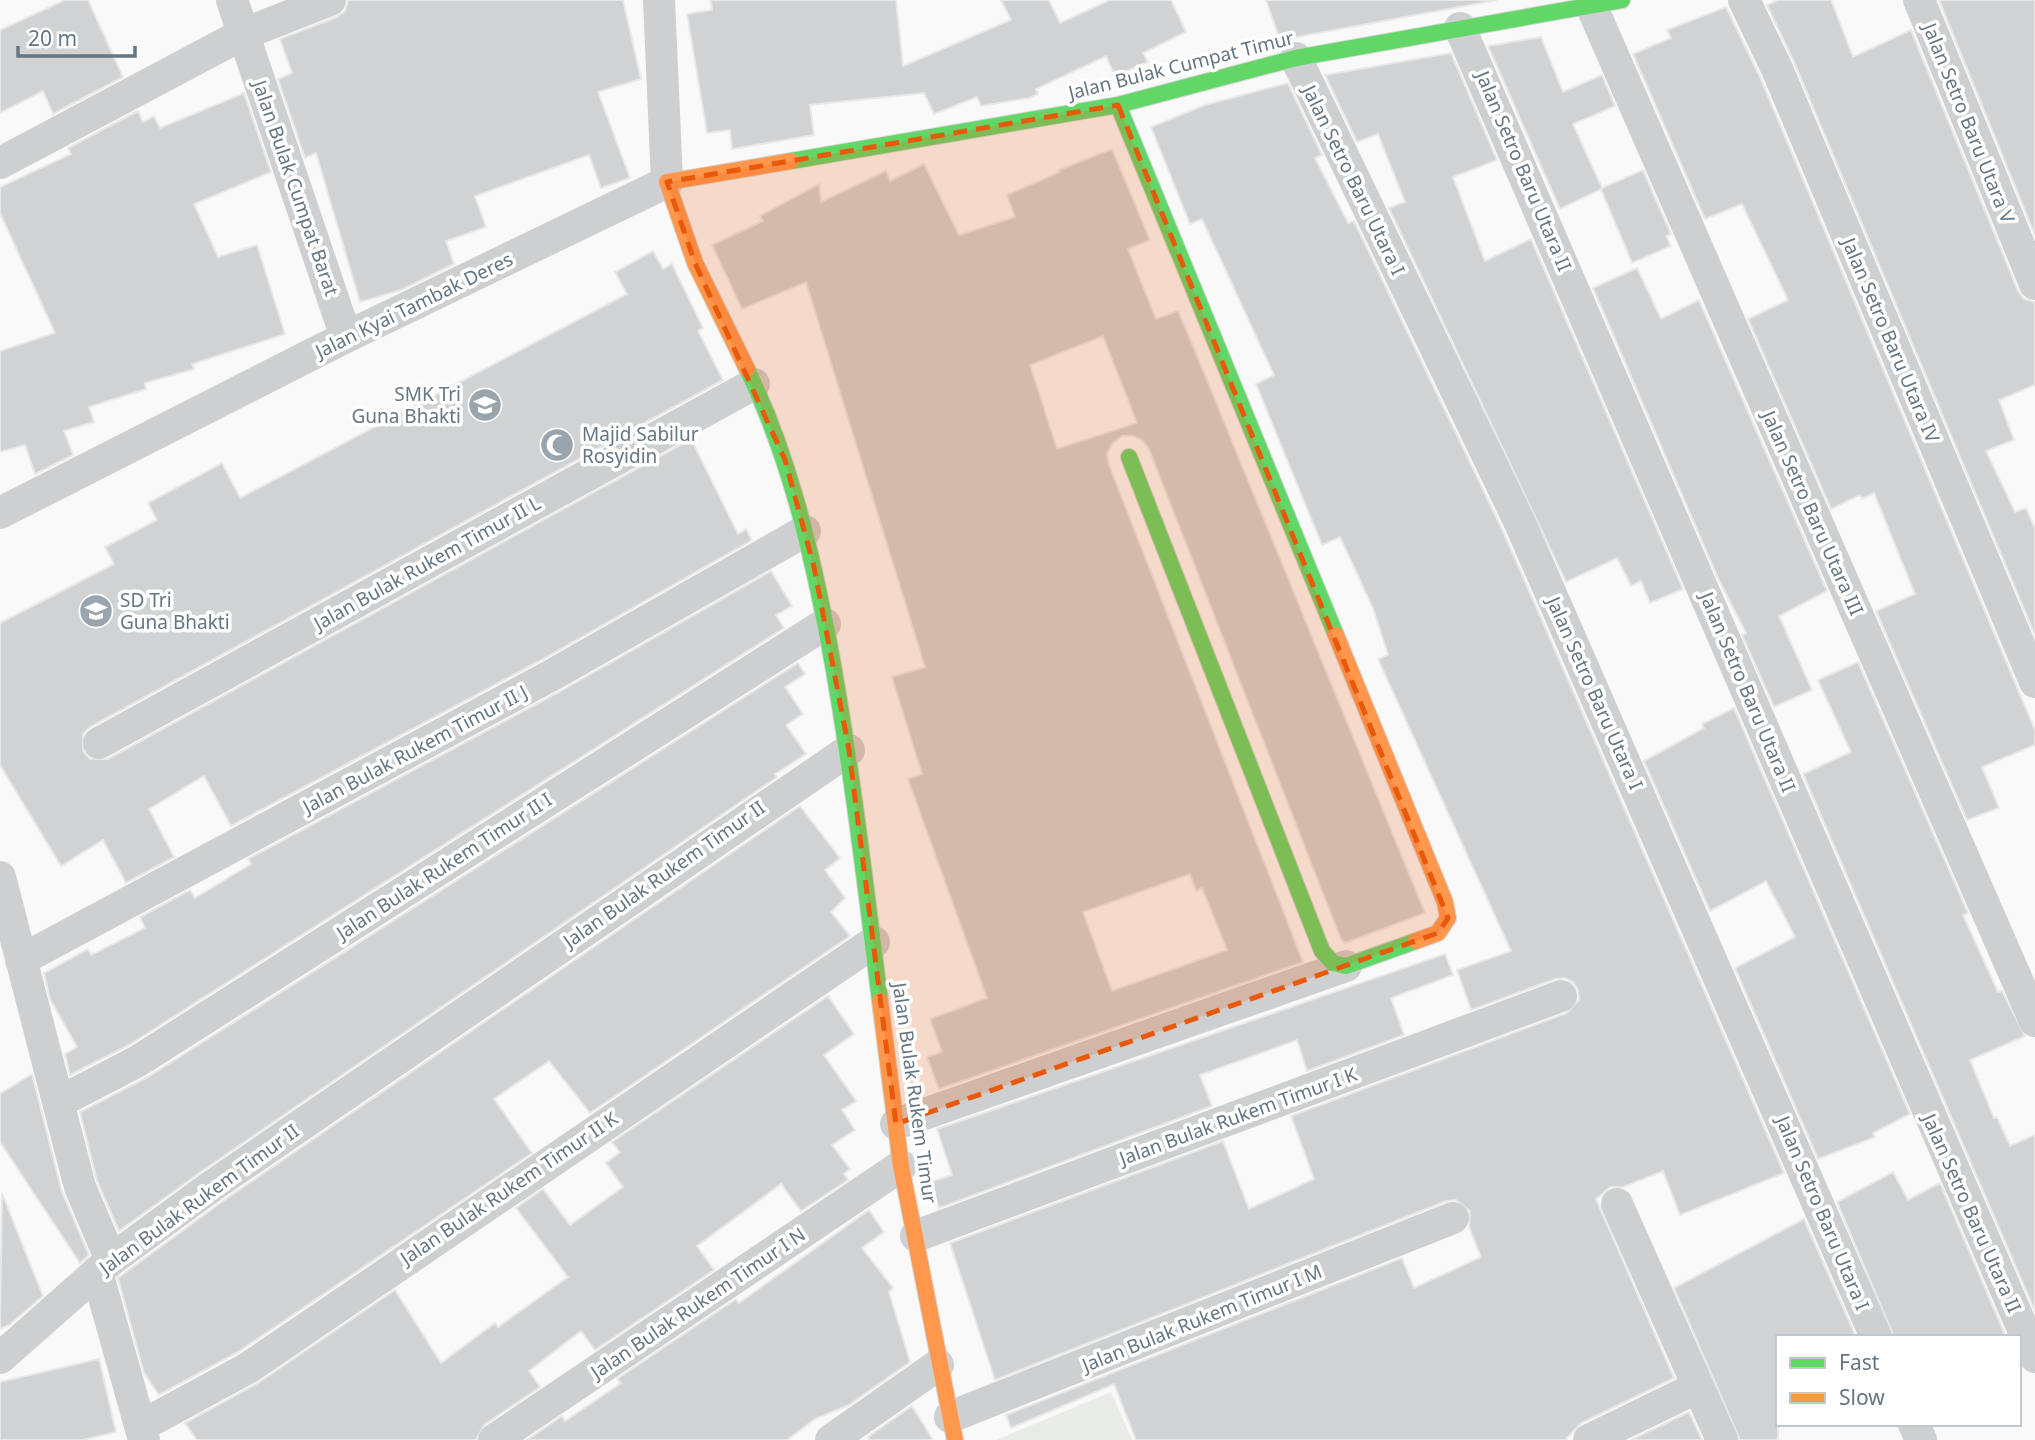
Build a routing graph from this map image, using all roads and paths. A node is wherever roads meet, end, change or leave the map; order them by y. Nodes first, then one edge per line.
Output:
1 (232, 0) edge
2 (330, 0) edge
3 (659, 0) edge
4 (1744, 0) edge
5 (1919, 0) edge
6 (1606, 3) edge
7 (1460, 28) junction
8 (243, 34) junction
9 (1296, 58) junction
10 (1118, 105) junction
11 (0, 163) edge
12 (667, 182) junction
13 (2035, 285) edge
14 (346, 337) junction
15 (754, 384) junction
16 (1129, 457) dead end
17 (0, 513) edge
18 (805, 531) junction
19 (825, 624) junction
20 (2035, 682) edge
21 (99, 743) dead end
22 (849, 750) junction
23 (0, 877) edge
24 (873, 942) junction
25 (22, 960) junction
26 (1346, 966) junction
27 (1560, 996) dead end
28 (2035, 1021) edge
29 (59, 1102) junction
30 (896, 1124) junction
31 (901, 1166) junction
32 (1618, 1204) dead end
33 (1453, 1218) dead end
34 (916, 1236) junction
35 (104, 1266) junction
36 (1875, 1335) edge
37 (2035, 1357) edge
38 (0, 1358) edge
39 (938, 1365) junction
40 (1698, 1387) junction
41 (952, 1429) edge
42 (142, 1433) edge
43 (494, 1440) edge
44 (831, 1440) edge
45 (1589, 1440) edge
46 (1722, 1440) edge

1 - 8 street, Jalan Bulak Cumpat Barat
2 - 8 street
3 - 12 street
4 - 20 street, Jalan Setro Baru Utara IV
5 - 13 street, Jalan Setro Baru Utara V
6 - 7 street, Jalan Bulak Cumpat Timur
6 - 28 street, Jalan Setro Baru Utara III
7 - 9 street, Jalan Bulak Cumpat Timur
7 - 37 street, Jalan Setro Baru Utara II
8 - 11 street
8 - 14 street, Jalan Bulak Cumpat Barat
9 - 10 street, Jalan Bulak Cumpat Timur
9 - 36 street, Jalan Setro Baru Utara I
10 - 12 street, Jalan Bulak Cumpat Timur
10 - 26 street
12 - 14 street, Jalan Kyai Tambak Deres
12 - 15 street
14 - 17 street, Jalan Kyai Tambak Deres
15 - 18 street
15 - 21 street, Jalan Bulak Rukem Timur II L
16 - 26 street
18 - 19 street
18 - 25 street, Jalan Bulak Rukem Timur II J
19 - 22 street
19 - 29 street, Jalan Bulak Rukem Timur II I
22 - 24 street, Jalan Bulak Rukem Timur
22 - 35 street, Jalan Bulak Rukem Timur II
23 - 25 street
24 - 30 street, Jalan Bulak Rukem Timur
24 - 42 street, Jalan Bulak Rukem Timur II K
25 - 29 street
26 - 30 street
27 - 34 street, Jalan Bulak Rukem Timur I K
29 - 35 street
30 - 31 street, Jalan Bulak Rukem Timur
31 - 34 street, Jalan Bulak Rukem Timur
31 - 43 street, Jalan Bulak Rukem Timur I N
32 - 40 street
33 - 41 street, Jalan Bulak Rukem Timur I M
34 - 39 street, Jalan Bulak Rukem Timur
35 - 38 street, Jalan Bulak Rukem Timur II
35 - 42 street
39 - 41 street, Jalan Bulak Rukem Timur
39 - 44 street
40 - 45 street
40 - 46 street

